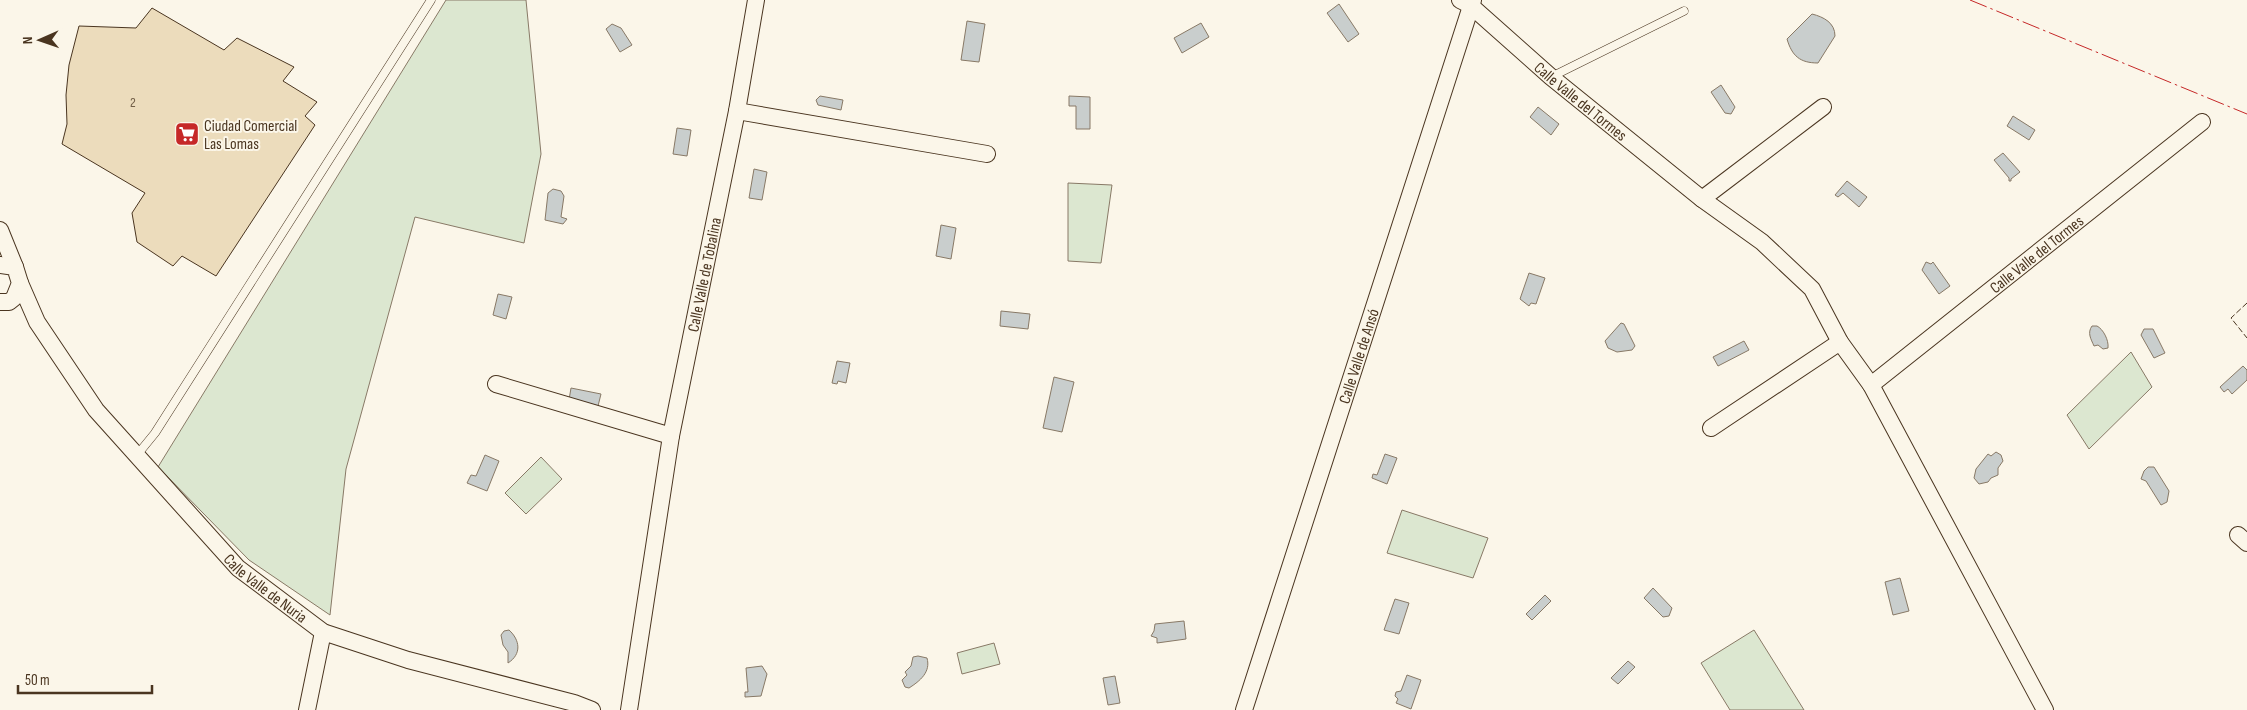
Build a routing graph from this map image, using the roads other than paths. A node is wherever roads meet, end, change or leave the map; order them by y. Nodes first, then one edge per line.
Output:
1 (431, 0) edge
2 (756, 0) edge
3 (1468, 2) edge
4 (1684, 11) dead end
5 (1551, 77) junction
6 (1823, 107) dead end
7 (737, 111) junction
8 (2202, 122) dead end
9 (987, 154) dead end
10 (1702, 199) junction
11 (0, 230) edge
12 (7, 266) edge
13 (20, 283) junction
14 (4, 302) edge
15 (37, 322) junction
16 (1840, 342) junction
17 (496, 384) dead end
18 (1871, 385) junction
19 (1711, 428) dead end
20 (671, 436) junction
21 (137, 455) junction
22 (323, 632) junction
23 (307, 710) edge
24 (592, 710) edge
25 (629, 710) edge
26 (1244, 710) edge
27 (2045, 710) edge

1 - 21 lane
2 - 7 street, Calle Valle de Tobalina
3 - 5 street, Calle Valle del Tormes
3 - 26 street, Calle Valle de Ansó
4 - 5 lane
5 - 10 street, Calle Valle del Tormes
6 - 10 street
7 - 9 street
7 - 20 street, Calle Valle de Tobalina
8 - 18 street, Calle Valle del Tormes
10 - 16 street, Calle Valle del Tormes
11 - 12 street
12 - 13 street, Calle Valle de Nuria
13 - 14 street
13 - 15 street, Calle Valle de Nuria
14 - 15 street, Calle Valle de Nuria
15 - 21 street, Calle Valle de Nuria
16 - 18 street, Calle Valle del Tormes
16 - 19 street
17 - 20 street
18 - 27 street, Calle Valle del Tormes
20 - 25 street, Calle Valle de Tobalina
21 - 22 street, Calle Valle de Nuria
22 - 23 street
22 - 24 street, Calle Valle de Nuria

